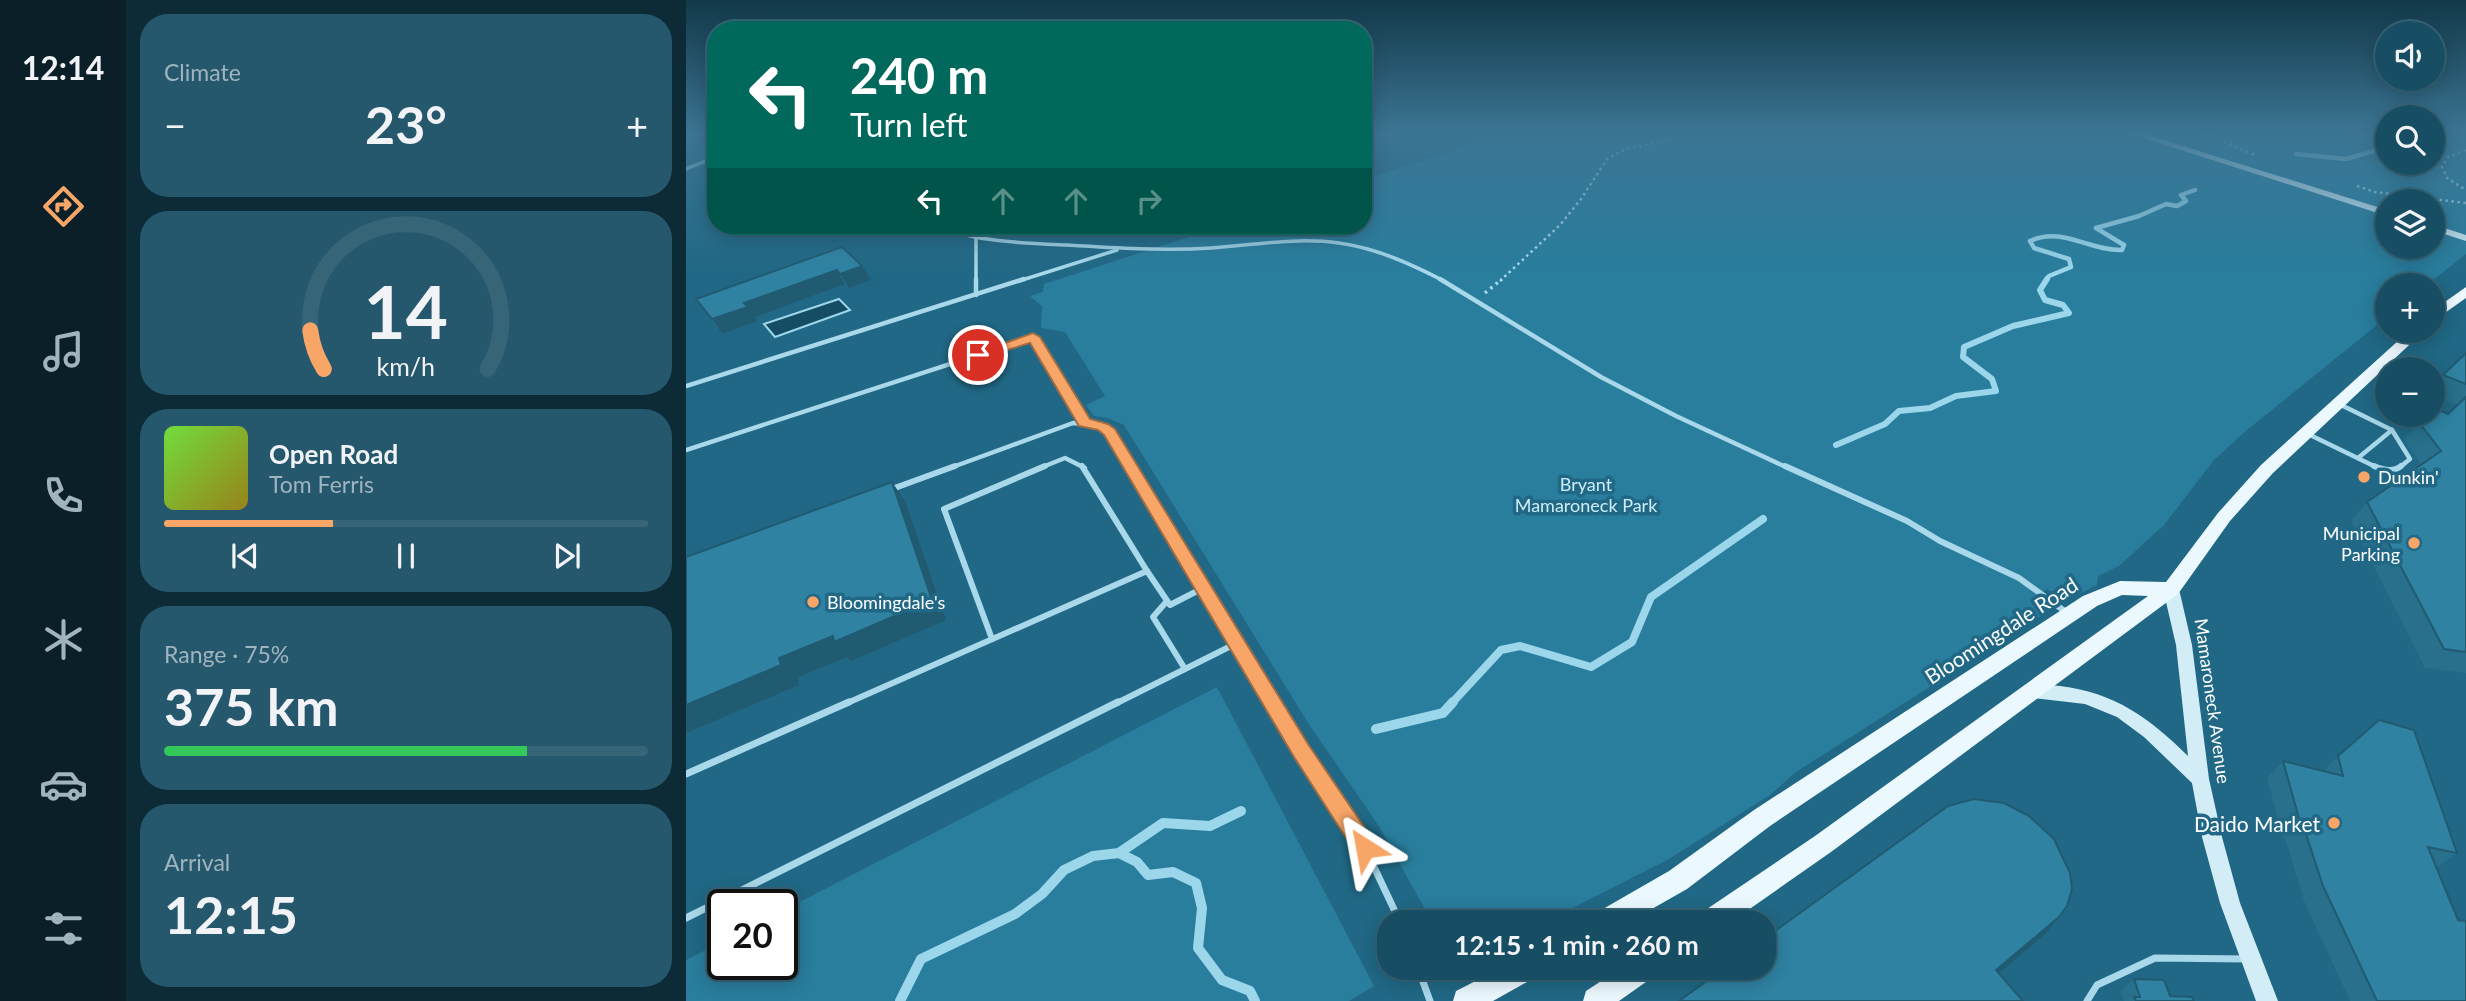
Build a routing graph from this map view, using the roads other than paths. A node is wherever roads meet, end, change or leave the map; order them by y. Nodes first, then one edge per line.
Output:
1 (2280, 179) edge
2 (2375, 208) edge
3 (2445, 231) edge
4 (966, 235) edge
5 (976, 238) junction
6 (2466, 238) edge
7 (1120, 249) junction
8 (2466, 291) edge
9 (976, 295) junction
10 (2445, 308) edge
11 (2404, 343) edge
12 (686, 386) edge
13 (2338, 403) junction
14 (1084, 422) junction
15 (2392, 430) junction
16 (2306, 433) junction
17 (686, 450) edge
18 (2358, 458) junction
19 (889, 490) edge
20 (1147, 570) junction
21 (1205, 587) junction
22 (2171, 589) junction
23 (1167, 601) junction
24 (2068, 614) junction
25 (992, 639) junction
26 (1237, 643) junction
27 (1185, 669) junction
28 (2033, 691) junction
29 (686, 774) edge
30 (2200, 779) junction
31 (1394, 910) edge
32 (1626, 910) edge
33 (1727, 910) edge
34 (686, 918) edge
35 (2250, 959) junction
36 (1422, 980) edge
37 (1505, 980) edge
38 (1627, 980) edge
39 (1430, 1001) edge
40 (1466, 1001) edge
41 (1596, 1001) edge
42 (2087, 1001) edge
43 (2267, 1001) edge

1 - 2 main road
3 - 6 main road
4 - 5 lane
5 - 7 lane
5 - 9 lane
7 - 9 lane
7 - 24 lane
8 - 10 main road
9 - 12 lane
11 - 13 main road
13 - 15 lane
13 - 16 main road
14 - 17 lane
14 - 19 lane
14 - 21 lane
15 - 18 lane
15 - 18 lane
16 - 18 lane
16 - 22 main road
20 - 23 lane
20 - 25 lane
20 - 25 lane
21 - 23 lane
21 - 26 lane
22 - 24 main road, Bloomingdale Road
22 - 28 main road
22 - 30 main road, Mamaroneck Avenue
23 - 27 lane
24 - 32 main road, Bloomingdale Road
25 - 29 lane
26 - 27 lane
26 - 31 lane
27 - 34 lane
28 - 30 main road
28 - 33 main road
30 - 35 main road, Mamaroneck Avenue
35 - 42 lane
35 - 43 main road, Mamaroneck Avenue
36 - 39 lane
37 - 40 main road
38 - 41 main road

